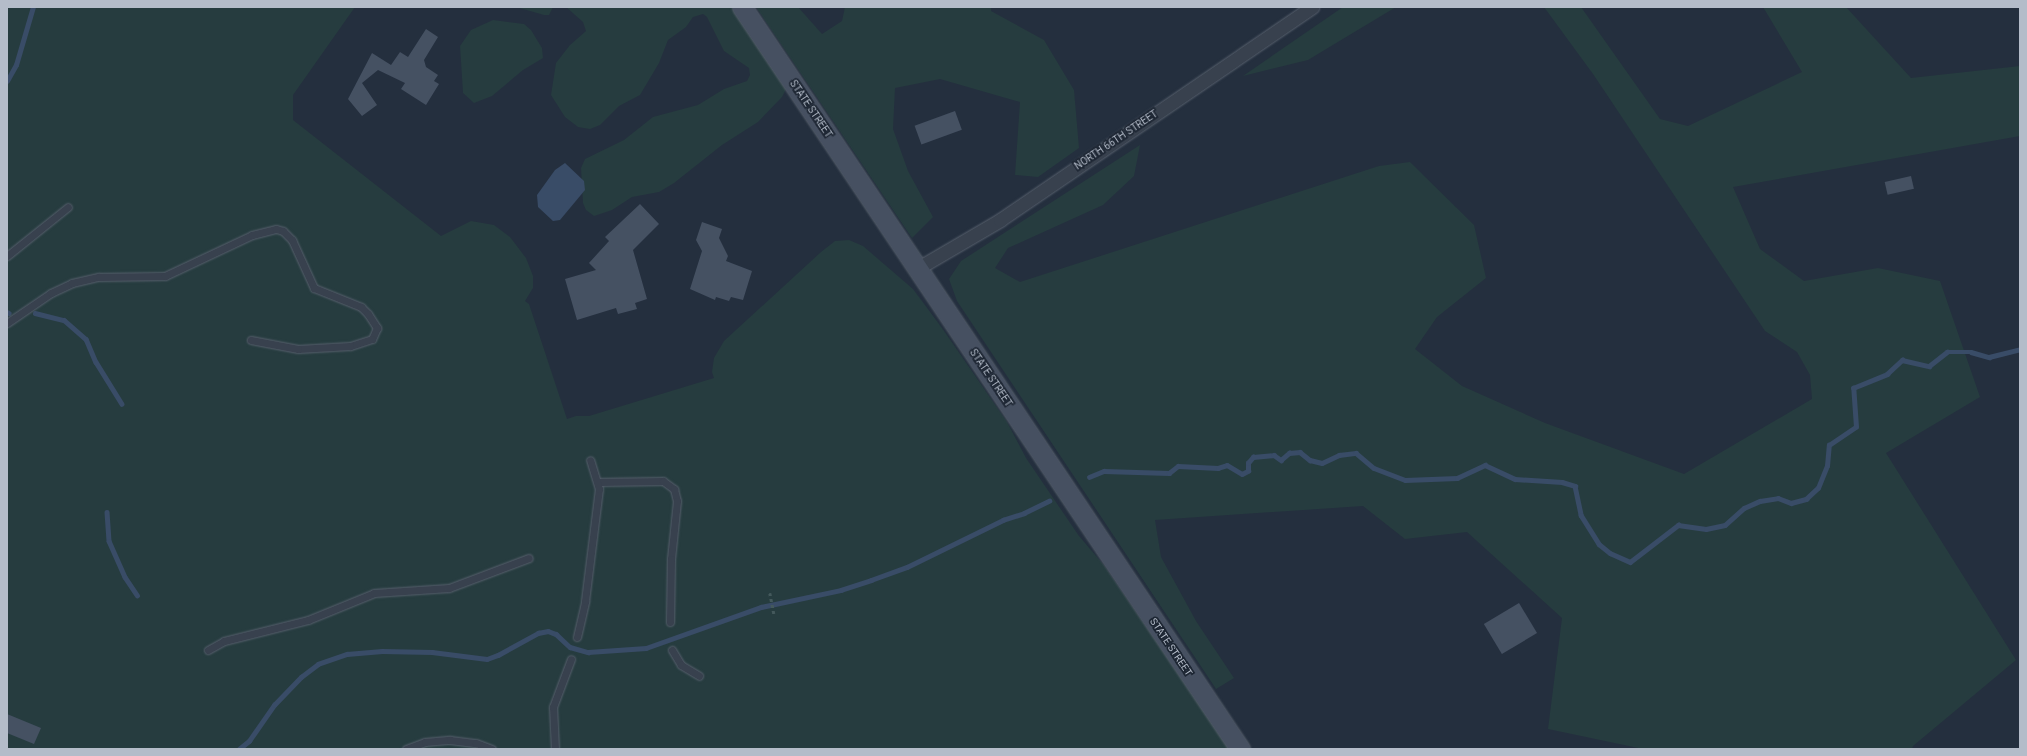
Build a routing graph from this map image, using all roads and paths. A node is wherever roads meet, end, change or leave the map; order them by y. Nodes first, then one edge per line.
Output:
1 (742, 7) edge
2 (1312, 7) edge
3 (68, 207) dead end
4 (7, 256) edge
5 (918, 268) junction
6 (7, 323) edge
7 (251, 340) dead end
8 (590, 460) dead end
9 (598, 482) junction
10 (529, 558) dead end
11 (770, 594) dead end
12 (774, 614) dead end
13 (670, 622) dead end
14 (577, 637) dead end
15 (208, 650) dead end
16 (672, 650) dead end
17 (570, 659) dead end
18 (699, 676) dead end
19 (406, 749) edge
20 (492, 749) edge
21 (554, 749) edge
22 (1240, 749) edge

1 - 5 street, STATE STREET
2 - 5 street, NORTH 66TH STREET
3 - 4 lane
5 - 22 street, STATE STREET
6 - 7 lane
8 - 9 lane
9 - 13 lane
9 - 14 lane
10 - 15 lane
11 - 12 path
16 - 18 lane
17 - 21 lane
19 - 20 lane

